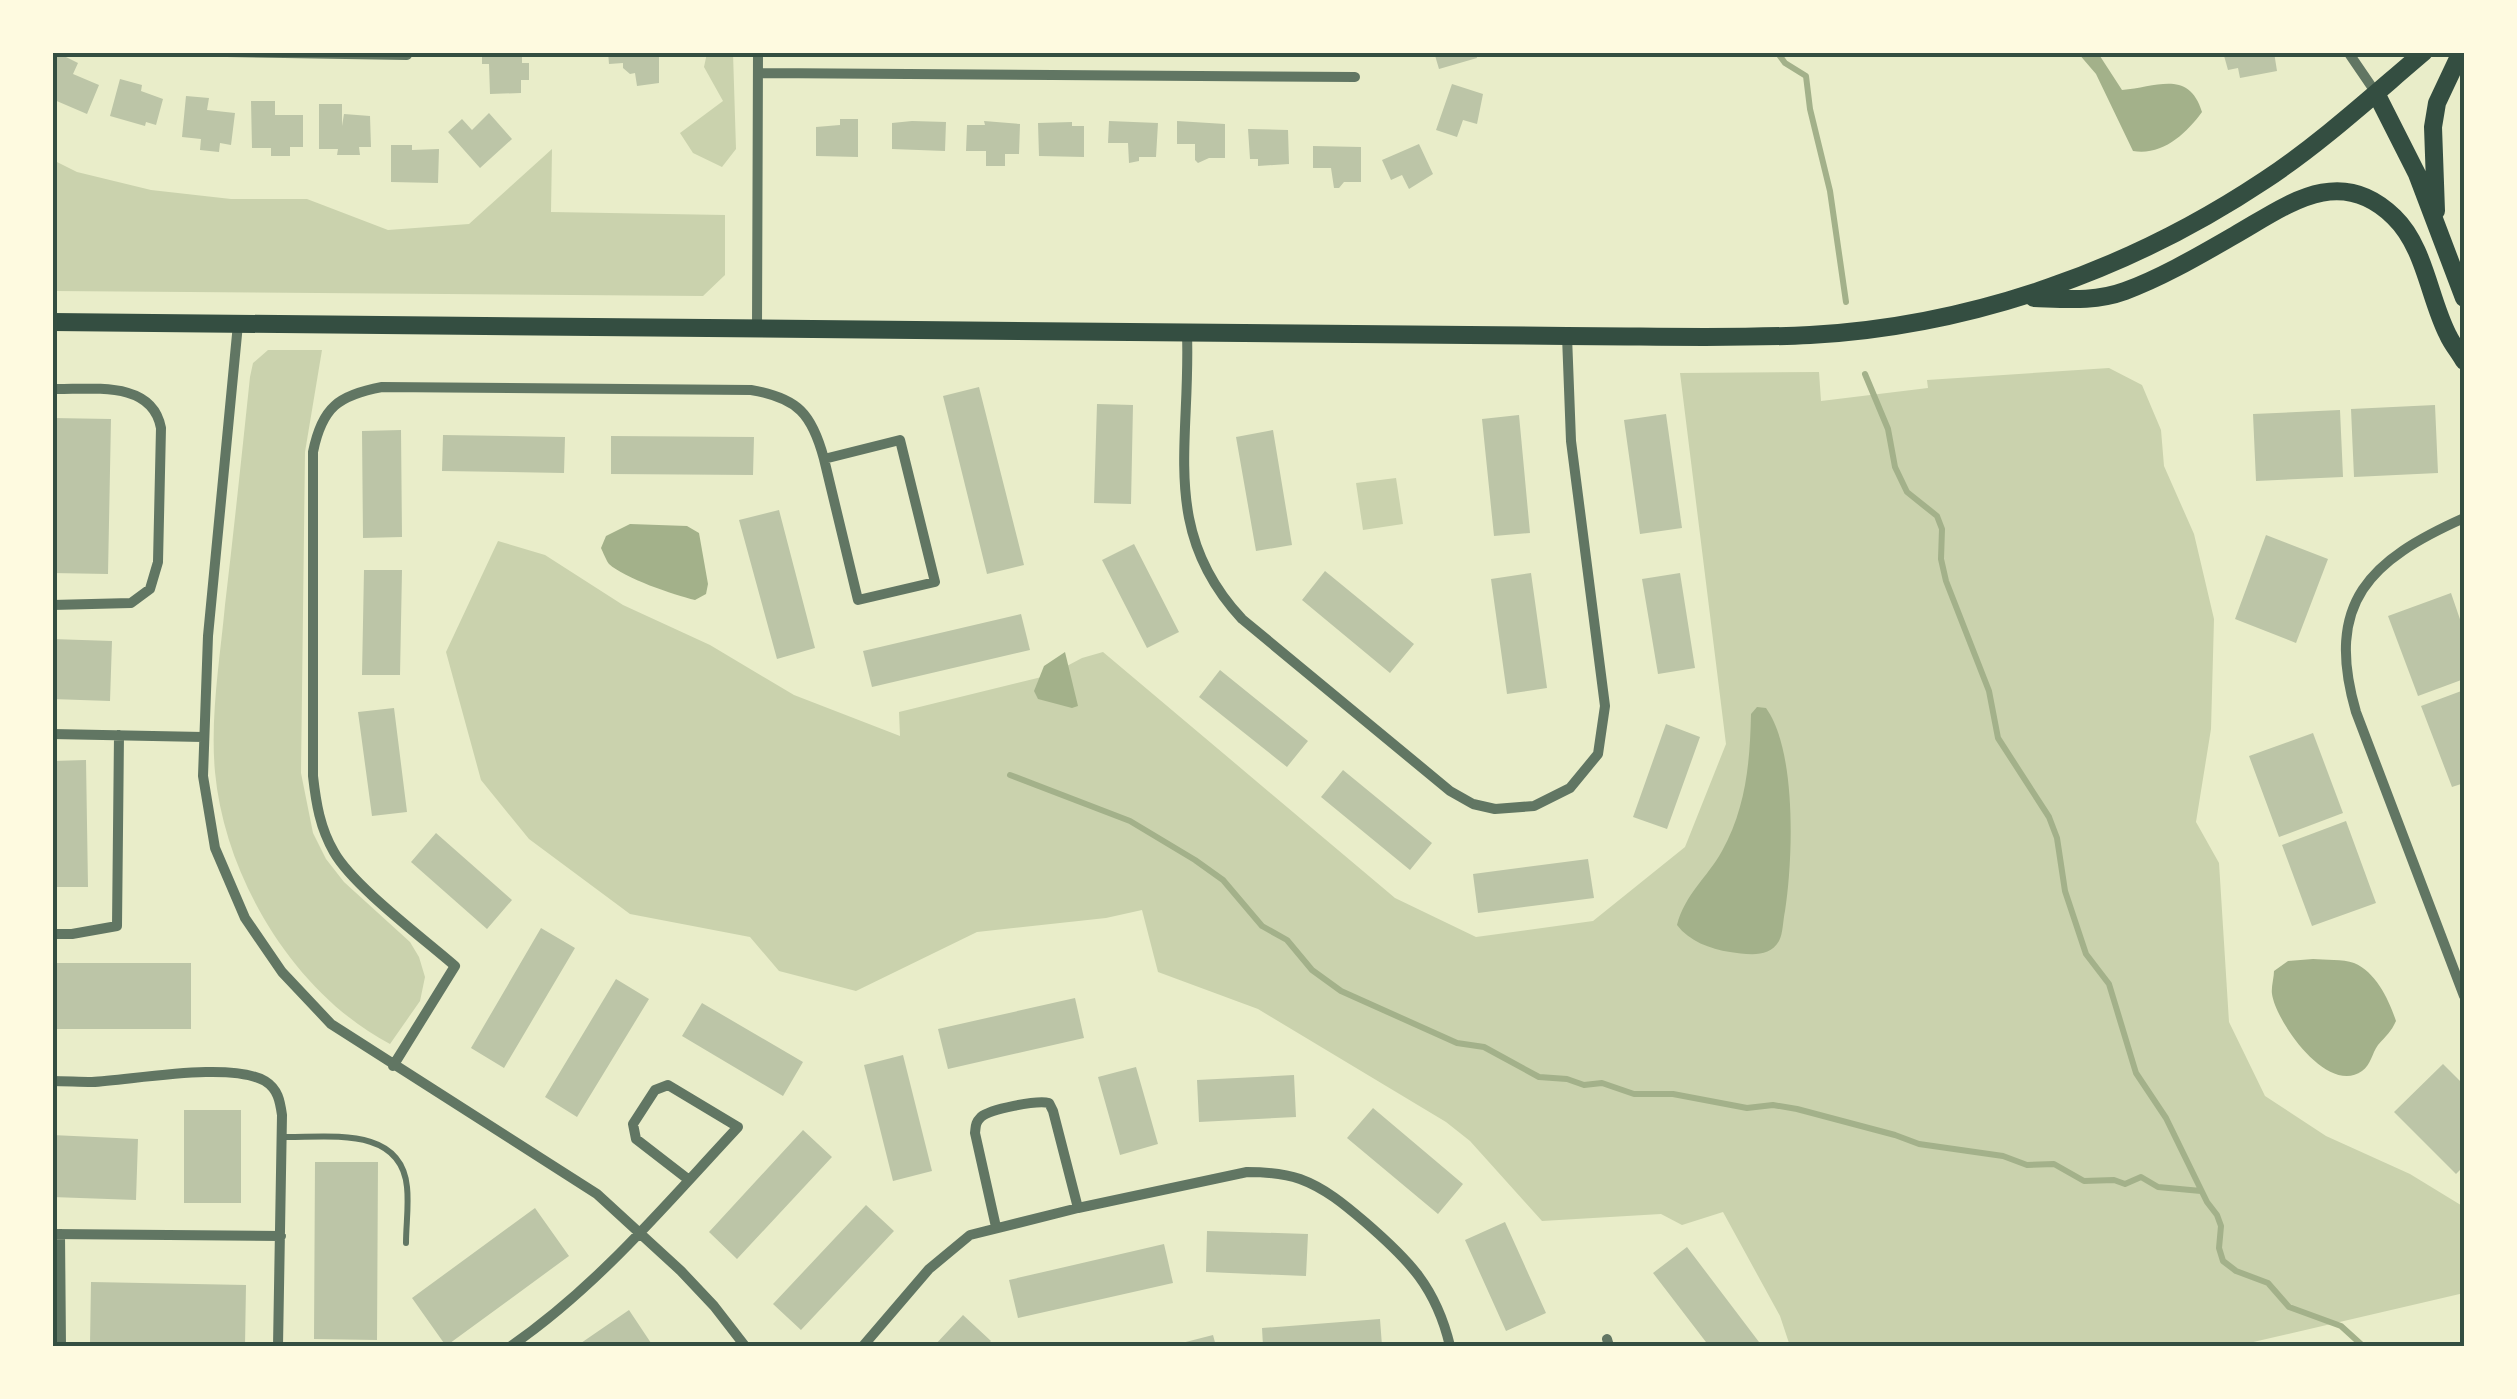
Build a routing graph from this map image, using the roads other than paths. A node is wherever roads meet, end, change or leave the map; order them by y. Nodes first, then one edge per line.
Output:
1 (227, 52) edge
2 (758, 52) edge
3 (2348, 52) edge
4 (2424, 52) edge
5 (2461, 52) edge
6 (407, 55) dead end
7 (758, 74) junction
8 (1355, 77) dead end
9 (2376, 93) junction
10 (2436, 227) junction
11 (2018, 298) junction
12 (2464, 298) edge
13 (52, 322) edge
14 (238, 324) junction
15 (757, 331) junction
16 (1187, 334) junction
17 (1567, 336) junction
18 (2464, 361) edge
19 (52, 390) edge
20 (824, 459) junction
21 (2464, 518) edge
22 (52, 604) edge
23 (52, 734) edge
24 (119, 736) junction
25 (202, 737) junction
26 (52, 934) edge
27 (2464, 996) edge
28 (393, 1066) junction
29 (52, 1081) edge
30 (282, 1137) junction
31 (689, 1180) junction
32 (1078, 1208) junction
33 (996, 1227) junction
34 (640, 1233) junction
35 (56, 1234) edge
36 (281, 1236) junction
37 (406, 1243) dead end
38 (61, 1346) edge
39 (278, 1346) edge
40 (514, 1346) edge
41 (745, 1346) edge
42 (864, 1346) edge
43 (1450, 1346) edge

1 - 6 street
2 - 7 street
3 - 9 street
4 - 9 main road
5 - 10 main road
7 - 8 street
7 - 15 street
9 - 10 main road
9 - 11 main road
10 - 12 main road
11 - 17 main road
11 - 18 main road
13 - 14 main road
14 - 15 main road
14 - 25 street
15 - 16 main road
16 - 17 main road
16 - 17 street
19 - 22 street
20 - 20 street
20 - 28 street
21 - 27 street
23 - 24 street
24 - 25 street
24 - 26 street
25 - 28 street
28 - 34 street
29 - 30 street
30 - 36 street
30 - 37 lane
31 - 31 street
31 - 34 street
32 - 33 street
32 - 33 street
32 - 43 street
33 - 42 street
34 - 40 street
34 - 41 street
35 - 36 street
35 - 38 street
36 - 39 street

